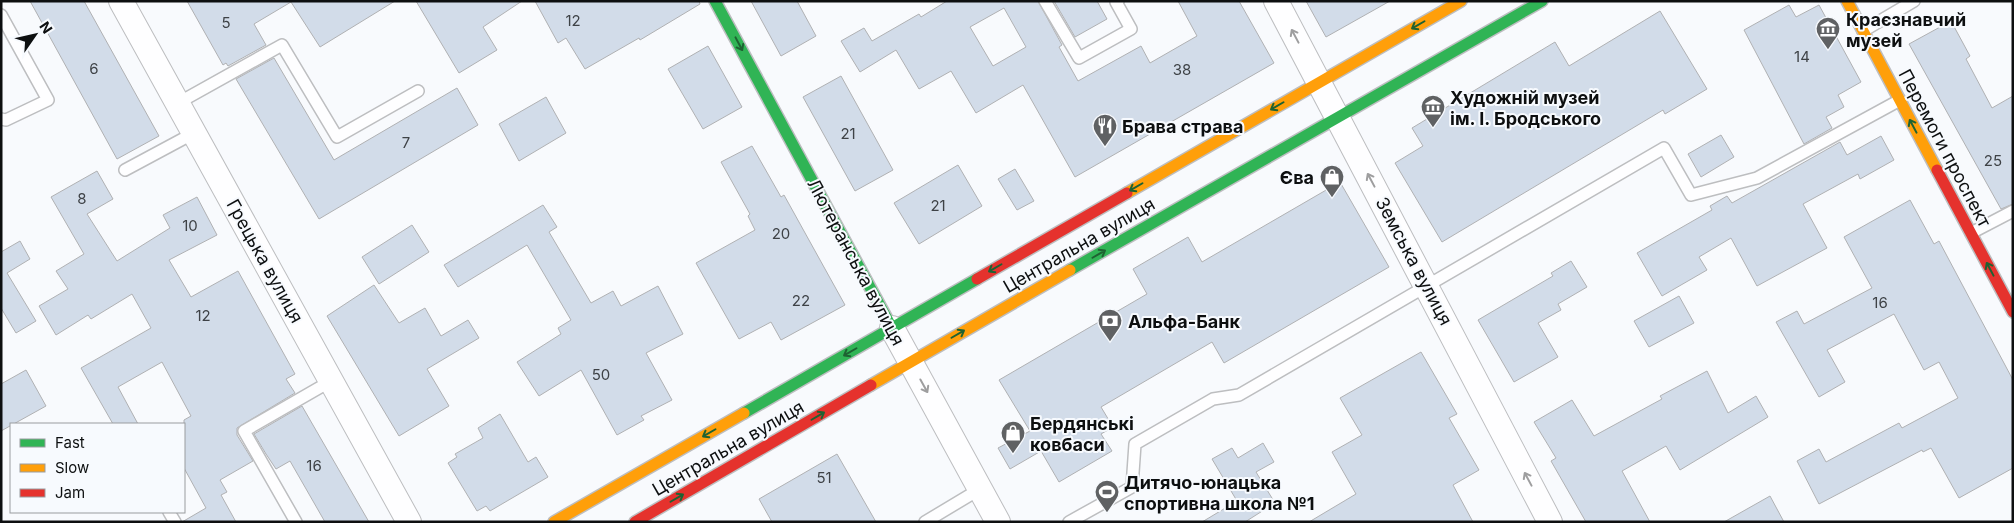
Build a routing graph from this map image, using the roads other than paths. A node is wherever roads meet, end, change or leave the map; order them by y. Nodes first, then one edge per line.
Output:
1 (121, 1) edge
2 (715, 1) edge
3 (1045, 1) edge
4 (1118, 1) edge
5 (1276, 1) edge
6 (1461, 1) edge
7 (1542, 1) edge
8 (1847, 1) edge
9 (1914, 1) edge
10 (1, 15) edge
11 (1863, 32) junction
12 (1320, 82) junction
13 (418, 91) dead end
14 (1900, 100) junction
15 (178, 103) junction
16 (1339, 117) junction
17 (1, 119) edge
18 (194, 133) junction
19 (125, 170) dead end
20 (2013, 211) edge
21 (1971, 233) junction
22 (1427, 286) junction
23 (2013, 312) edge
24 (892, 328) junction
25 (910, 362) junction
26 (331, 381) junction
27 (980, 489) junction
28 (296, 522) edge
29 (409, 522) edge
30 (554, 522) edge
31 (635, 522) edge
32 (925, 522) edge
33 (998, 522) edge
34 (1069, 522) edge
35 (1550, 522) edge

1 - 15 street, Грецька вулиця
2 -> 24 main road, Лютеранська вулиця
3 - 4 lane
12 -> 5 street, Земська вулиця
6 -> 12 main road, Центральна вулиця
7 - 16 main road, Центральна вулиця
8 - 11 main road, Перемоги проспект
9 - 11 lane
10 - 17 lane
11 - 14 main road, Перемоги проспект
12 - 16 street, Земська вулиця
12 -> 24 main road, Центральна вулиця
13 - 15 lane
21 -> 14 main road, Перемоги проспект
14 - 22 lane
15 - 18 street, Грецька вулиця
22 -> 16 street, Земська вулиця
25 -> 16 main road, Центральна вулиця
18 - 19 lane
18 - 26 street, Грецька вулиця
20 - 21 lane
23 -> 21 main road, Перемоги проспект
22 - 34 lane
35 -> 22 street, Земська вулиця
24 - 25 street, Лютеранська вулиця
24 -> 30 main road, Центральна вулиця
25 -> 27 street, Лютеранська вулиця
31 -> 25 main road, Центральна вулиця
26 - 28 lane
26 - 29 street, Грецька вулиця
27 - 32 lane
27 - 33 street, Лютеранська вулиця

